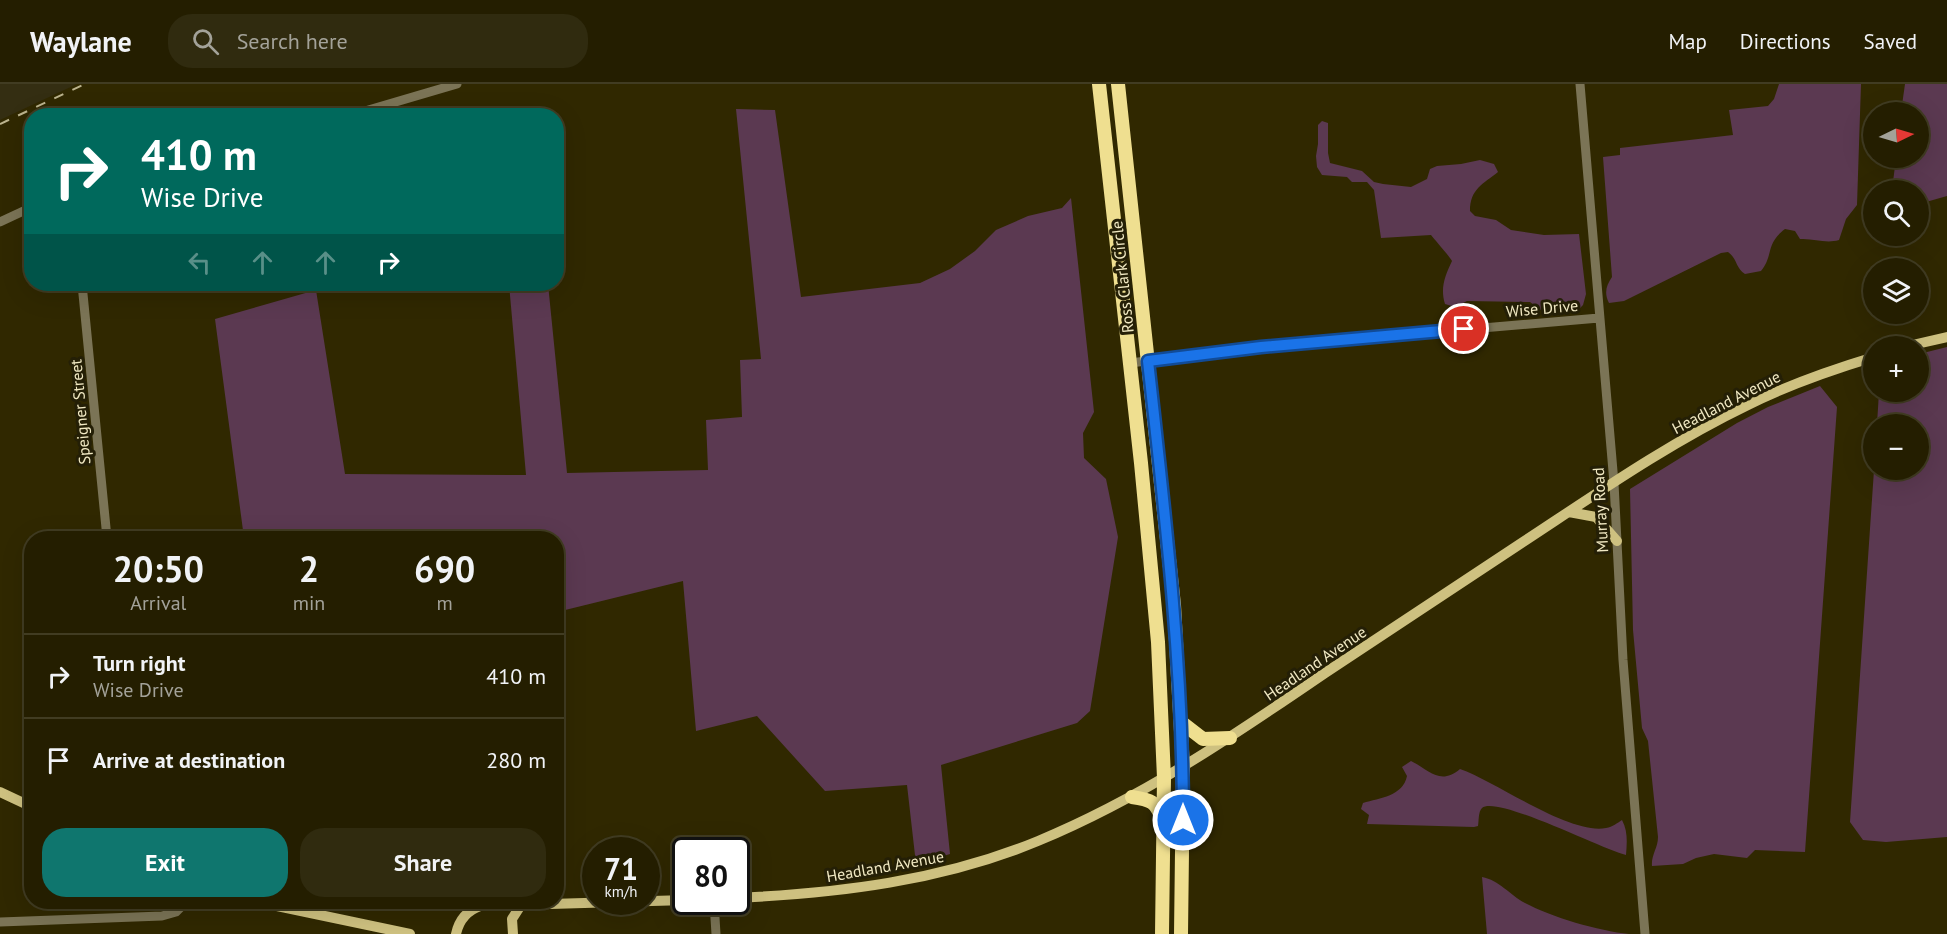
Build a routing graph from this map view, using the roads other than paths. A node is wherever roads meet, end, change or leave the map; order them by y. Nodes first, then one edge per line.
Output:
1 (457, 84) edge
2 (1100, 84) edge
3 (1118, 84) edge
4 (1580, 84) edge
5 (375, 108) edge
6 (24, 211) edge
7 (0, 222) edge
8 (83, 291) edge
9 (1599, 318) junction
10 (1947, 337) edge
11 (1929, 341) edge
12 (1148, 361) junction
13 (1863, 361) edge
14 (1130, 363) junction
15 (1614, 483) junction
16 (1569, 512) junction
17 (106, 531) edge
18 (1617, 541) junction
19 (1181, 722) junction
20 (1230, 738) junction
21 (1183, 768) junction
22 (1164, 778) junction
23 (0, 792) edge
24 (1132, 797) junction
25 (24, 803) edge
26 (1164, 822) junction
27 (750, 897) edge
28 (672, 900) edge
29 (564, 904) edge
30 (179, 909) edge
31 (291, 909) edge
32 (473, 909) edge
33 (518, 909) edge
34 (715, 915) edge
35 (0, 922) edge
36 (410, 934) edge
37 (456, 934) edge
38 (513, 934) edge
39 (716, 934) edge
40 (1162, 934) edge
41 (1181, 934) edge
42 (1645, 934) edge

1 - 5 street
2 - 14 highway, Ross Clark Circle
3 - 12 highway, Ross Clark Circle
4 - 9 street, Murray Road
6 - 7 street
8 - 17 street, Speigner Street
9 - 12 street, Wise Drive
9 - 15 street, Murray Road
10 - 11 main road
12 - 14 street, Wise Drive
12 - 19 highway, Ross Clark Circle
13 - 15 main road, Headland Avenue
14 - 22 highway, Ross Clark Circle
15 - 16 main road, Headland Avenue
15 - 18 street, Murray Road
16 - 18 main road
16 - 20 main road, Headland Avenue
18 - 42 street, Murray Road
19 - 20 highway
19 - 21 highway, Ross Clark Circle
20 - 21 main road, Headland Avenue
21 - 22 main road, Headland Avenue
21 - 41 highway, Ross Clark Circle
22 - 24 main road, Headland Avenue
22 - 26 highway, Ross Clark Circle
23 - 25 main road
24 - 26 highway
24 - 27 main road, Headland Avenue
26 - 40 highway, Ross Clark Circle
28 - 29 main road
30 - 35 street
31 - 36 main road
32 - 37 main road
33 - 38 main road
34 - 39 street

